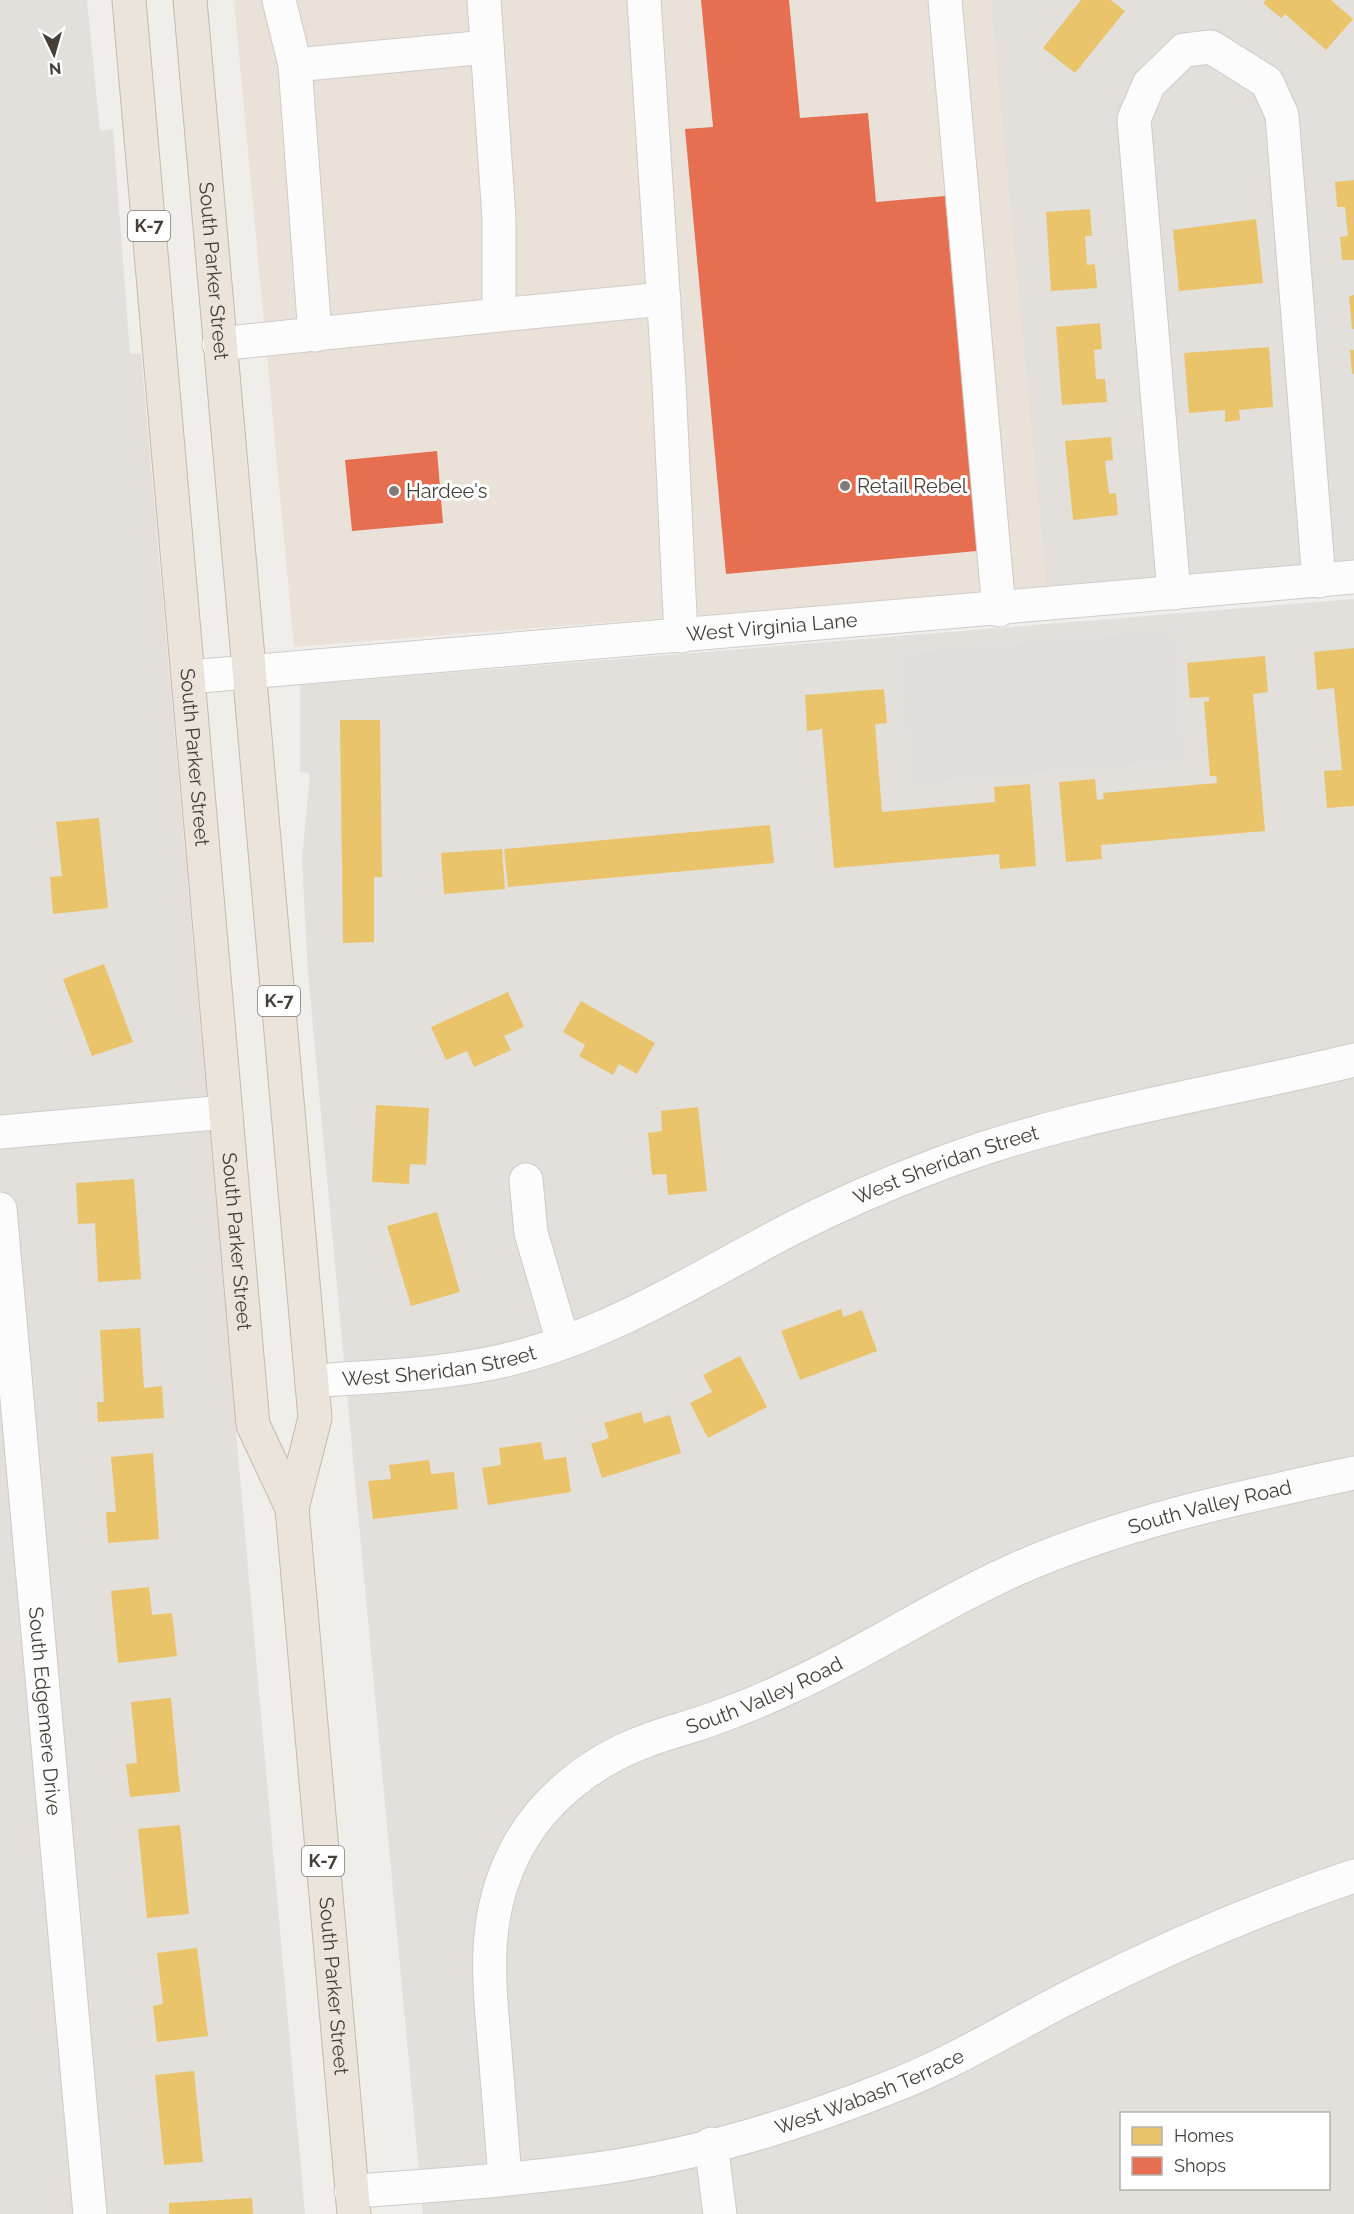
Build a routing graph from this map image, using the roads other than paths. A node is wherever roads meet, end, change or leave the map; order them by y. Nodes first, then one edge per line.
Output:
1 (129, 0) edge
2 (190, 0) edge
3 (279, 0) edge
4 (484, 0) edge
5 (644, 0) edge
6 (945, 0) edge
7 (487, 46) junction
8 (295, 65) junction
9 (664, 299) junction
10 (499, 315) junction
11 (315, 334) junction
12 (219, 344) junction
13 (1354, 577) edge
14 (1319, 581) junction
15 (1174, 593) junction
16 (999, 610) junction
17 (681, 636) junction
18 (250, 671) junction
19 (189, 677) junction
20 (1354, 1060) edge
21 (225, 1112) junction
22 (0, 1132) edge
23 (526, 1180) dead end
24 (0, 1209) edge
25 (563, 1342) junction
26 (312, 1382) junction
27 (1354, 1473) edge
28 (292, 1508) junction
29 (1354, 1876) edge
30 (711, 2144) junction
31 (505, 2178) junction
32 (352, 2203) edge
33 (90, 2214) edge
34 (720, 2214) edge

1 - 19 highway, South Parker Street / K-7
2 - 12 highway, South Parker Street / K-7
3 - 8 street
4 - 7 street
5 - 9 street
6 - 16 street
7 - 8 street
7 - 10 street
8 - 11 street
9 - 10 street
9 - 17 street
10 - 11 street
11 - 12 street
12 - 18 highway, South Parker Street / K-7
13 - 14 street, West Virginia Lane
14 - 15 street, West Virginia Lane
14 - 15 street
15 - 16 street, West Virginia Lane
16 - 17 street, West Virginia Lane
17 - 18 street, West Virginia Lane
18 - 19 street, West Virginia Lane
18 - 26 highway, South Parker Street / K-7
19 - 21 highway, South Parker Street / K-7
20 - 25 street, West Sheridan Street
21 - 22 street
21 - 28 highway, South Parker Street / K-7
23 - 25 street, West Sheridan Street
24 - 33 street, South Edgemere Drive
25 - 26 street, West Sheridan Street
26 - 28 highway, South Parker Street / K-7
27 - 31 street, South Valley Road
28 - 32 highway, South Parker Street / K-7
29 - 30 street, West Wabash Terrace
30 - 31 street, West Wabash Terrace
30 - 34 street
31 - 32 street, West Wabash Terrace

